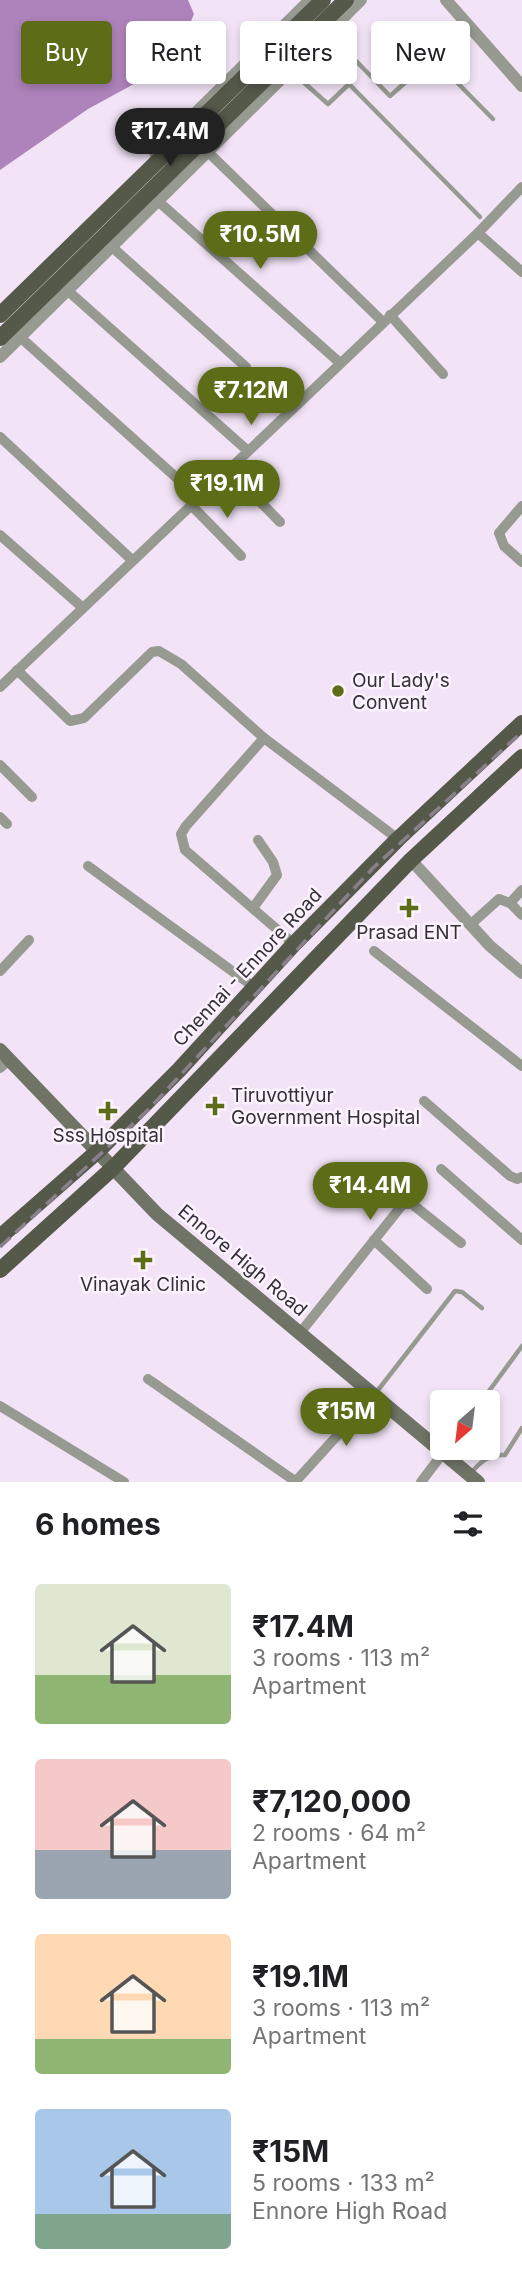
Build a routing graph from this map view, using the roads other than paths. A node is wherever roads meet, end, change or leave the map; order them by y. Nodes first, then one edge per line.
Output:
1 (310, 0) edge
2 (323, 0) edge
3 (346, 0) edge
4 (361, 0) edge
5 (446, 0) edge
6 (338, 21) edge
7 (357, 62) edge
8 (276, 84) edge
9 (305, 84) edge
10 (349, 84) edge
11 (349, 84) edge
12 (522, 86) edge
13 (493, 119) dead end
14 (209, 153) junction
15 (522, 187) edge
16 (159, 202) junction
17 (480, 217) dead end
18 (478, 233) junction
19 (112, 247) junction
20 (522, 272) edge
21 (67, 290) junction
22 (0, 306) edge
23 (0, 315) edge
24 (387, 319) junction
25 (20, 337) junction
26 (0, 338) edge
27 (0, 357) edge
28 (340, 363) junction
29 (246, 367) dead end
30 (443, 374) dead end
31 (0, 437) edge
32 (248, 451) junction
33 (229, 469) junction
34 (195, 501) junction
35 (522, 506) edge
36 (280, 522) dead end
37 (0, 535) edge
38 (241, 556) dead end
39 (132, 560) junction
40 (522, 562) edge
41 (83, 608) junction
42 (17, 670) junction
43 (0, 687) edge
44 (522, 723) edge
45 (264, 737) junction
46 (522, 757) edge
47 (0, 765) edge
48 (32, 797) dead end
49 (398, 839) junction
50 (258, 840) dead end
51 (411, 860) junction
52 (88, 866) dead end
53 (522, 890) edge
54 (510, 903) junction
55 (253, 908) junction
56 (522, 915) edge
57 (470, 925) junction
58 (29, 940) dead end
59 (294, 944) junction
60 (374, 951) dead end
61 (0, 971) edge
62 (522, 973) edge
63 (254, 988) junction
64 (3, 1059) edge
65 (522, 1066) edge
66 (424, 1101) dead end
67 (98, 1150) junction
68 (113, 1168) junction
69 (441, 1169) dead end
70 (522, 1177) edge
71 (0, 1237) edge
72 (374, 1240) junction
73 (522, 1240) edge
74 (461, 1243) dead end
75 (0, 1270) edge
76 (427, 1289) dead end
77 (482, 1308) dead end
78 (300, 1333) junction
79 (522, 1346) edge
80 (148, 1379) dead end
81 (490, 1390) edge
82 (375, 1394) junction
83 (0, 1406) edge
84 (522, 1428) edge
85 (430, 1438) edge
86 (438, 1460) edge
87 (455, 1460) edge
88 (474, 1478) edge
89 (124, 1482) edge
90 (295, 1482) edge
91 (421, 1482) edge

1 - 22 street
2 - 23 main road
3 - 26 main road
4 - 6 street
5 - 12 street
7 - 13 lane
8 - 14 street
9 - 11 lane
10 - 17 lane
14 - 16 street
14 - 24 street
15 - 18 street
16 - 19 street
16 - 28 street
18 - 20 street
18 - 24 street
19 - 21 street
19 - 29 street
21 - 25 street
21 - 32 street
24 - 28 street
24 - 30 street
25 - 27 street
25 - 34 street
28 - 32 street
31 - 39 street
32 - 33 street
33 - 34 street
33 - 36 street
34 - 38 street
34 - 39 street
35 - 40 street
37 - 41 street
39 - 41 street
41 - 42 street
42 - 43 street
42 - 45 street
44 - 49 main road, Chennai - Ennore Road
45 - 49 street
45 - 55 street
46 - 51 main road
47 - 48 street
49 - 59 main road, Chennai - Ennore Road
50 - 55 street
51 - 57 street
51 - 68 main road
52 - 63 street
53 - 54 street
54 - 56 street
54 - 57 street
55 - 59 street
57 - 62 street
58 - 61 street
59 - 63 main road, Chennai - Ennore Road
60 - 65 street
63 - 67 main road, Chennai - Ennore Road
64 - 67 main road, Ennore High Road
66 - 70 street
67 - 68 main road, Ennore High Road
67 - 71 main road, Chennai - Ennore Road
68 - 75 main road
68 - 78 main road, Ennore High Road
69 - 73 street
72 - 74 street
72 - 76 street
72 - 78 street
77 - 82 lane
78 - 82 main road, Ennore High Road
79 - 81 lane
80 - 90 street
82 - 85 main road, Ennore High Road
82 - 90 street
83 - 89 street
84 - 88 lane
86 - 91 street
87 - 88 main road, Ennore High Road

